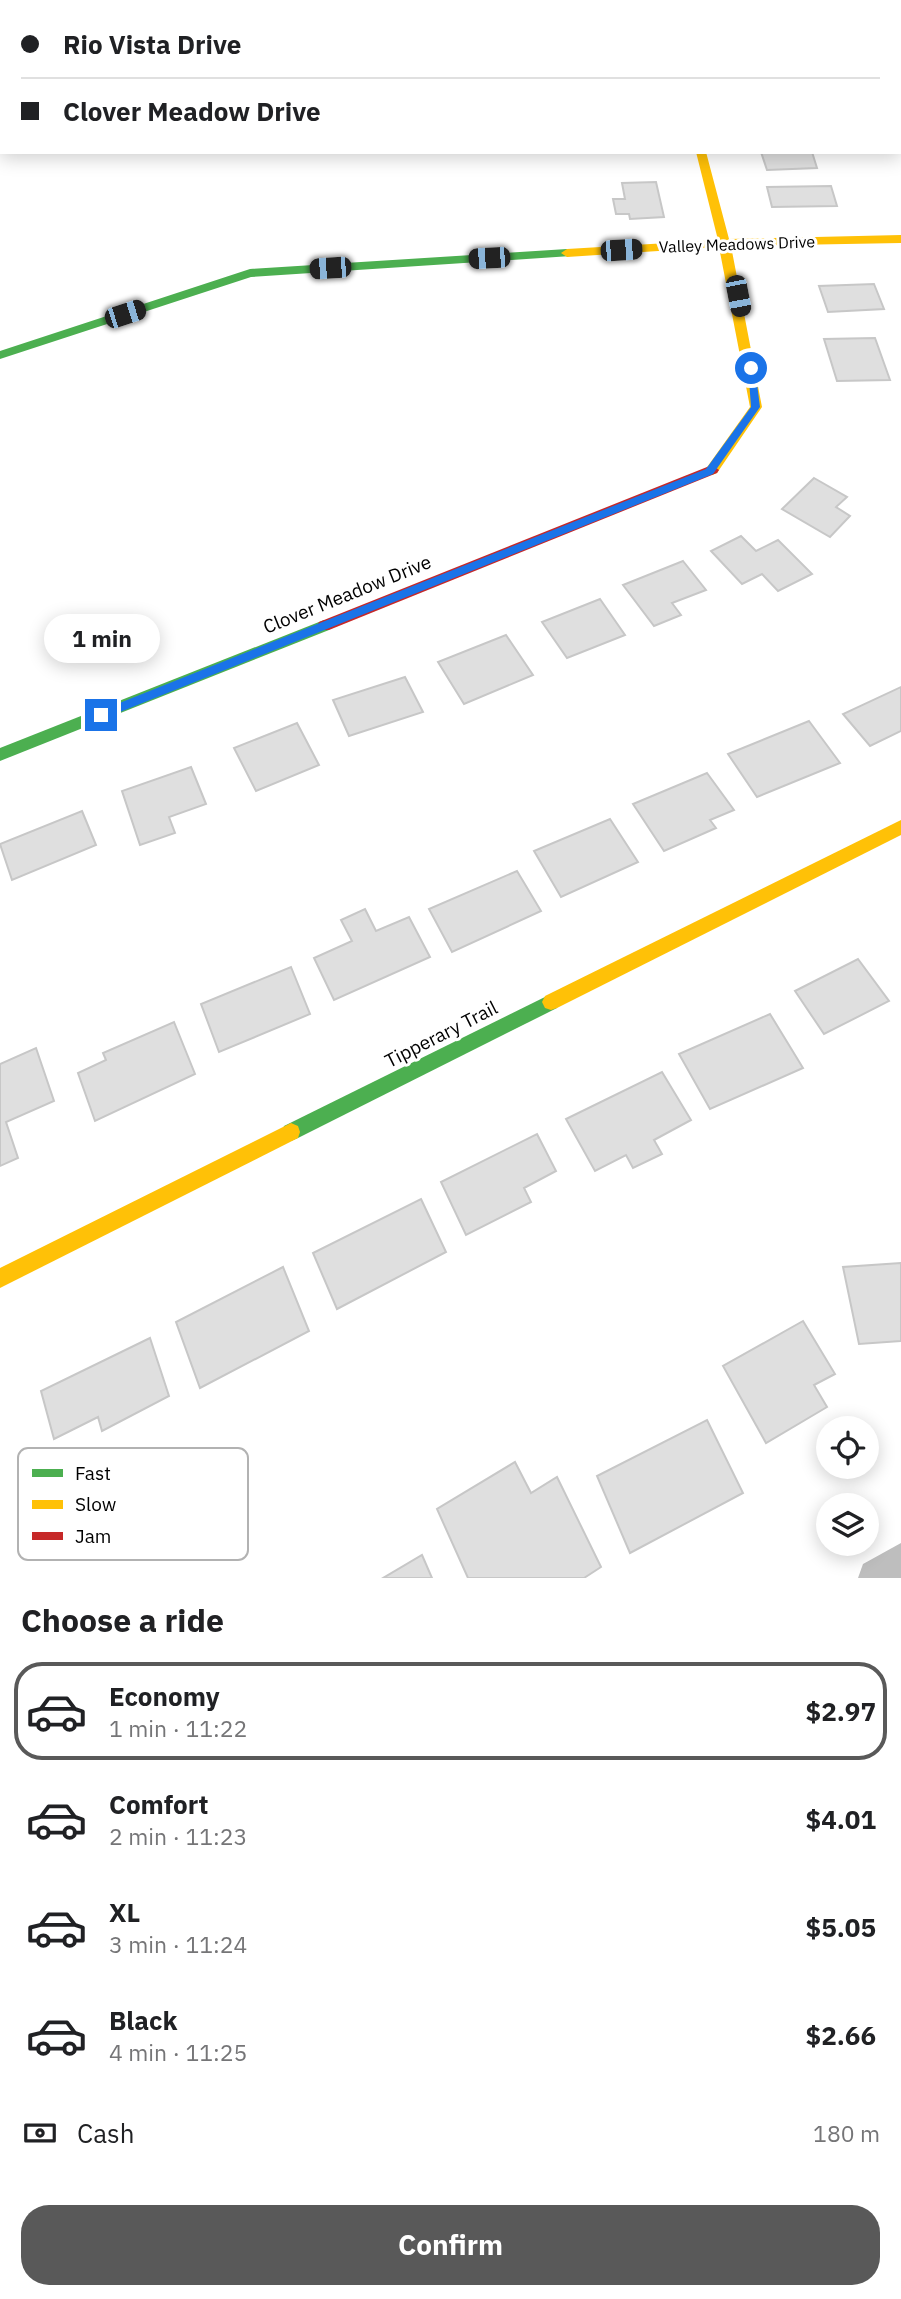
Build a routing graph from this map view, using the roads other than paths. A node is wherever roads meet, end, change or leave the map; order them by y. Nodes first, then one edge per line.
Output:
1 (702, 154) edge
2 (901, 239) edge
3 (727, 243) junction
4 (0, 355) edge
5 (0, 755) edge
6 (901, 827) edge
7 (0, 1278) edge
8 (901, 1562) edge
9 (877, 1578) edge

1 - 3 street
2 - 3 street, Valley Meadows Drive
3 - 4 street, Valley Meadows Drive
3 - 5 street, Clover Meadow Drive
6 - 7 street, Tipperary Trail
8 - 9 street

